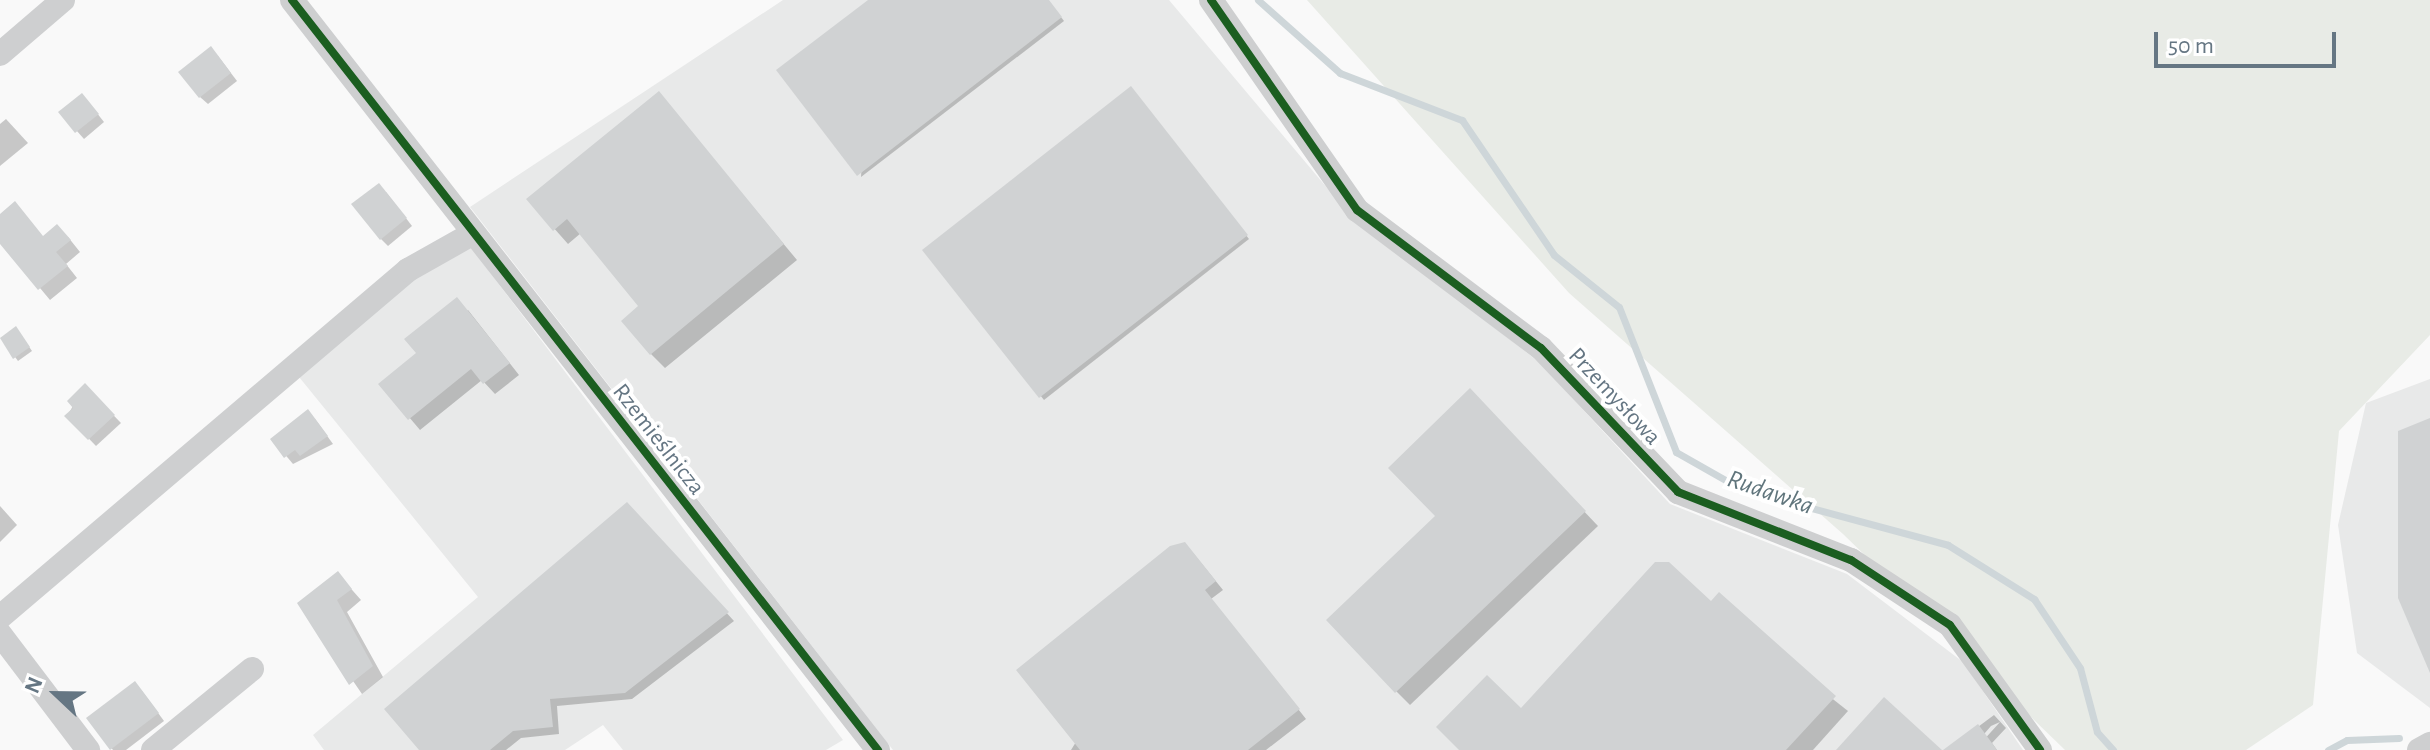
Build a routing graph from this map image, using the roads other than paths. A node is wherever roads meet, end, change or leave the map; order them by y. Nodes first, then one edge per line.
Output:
1 (63, 0) edge
2 (292, 0) edge
3 (1211, 0) edge
4 (0, 54) edge
5 (470, 235) junction
6 (0, 617) edge
7 (0, 634) edge
8 (252, 669) dead end
9 (2430, 744) edge
10 (88, 750) edge
11 (153, 750) edge
12 (878, 750) edge
13 (2040, 750) edge
14 (2420, 750) edge

1 - 4 street
2 - 5 street, Rzemieślnicza
3 - 13 street, Przemysłowa
5 - 6 street
5 - 12 street, Rzemieślnicza
7 - 10 street
8 - 11 street
9 - 14 street

